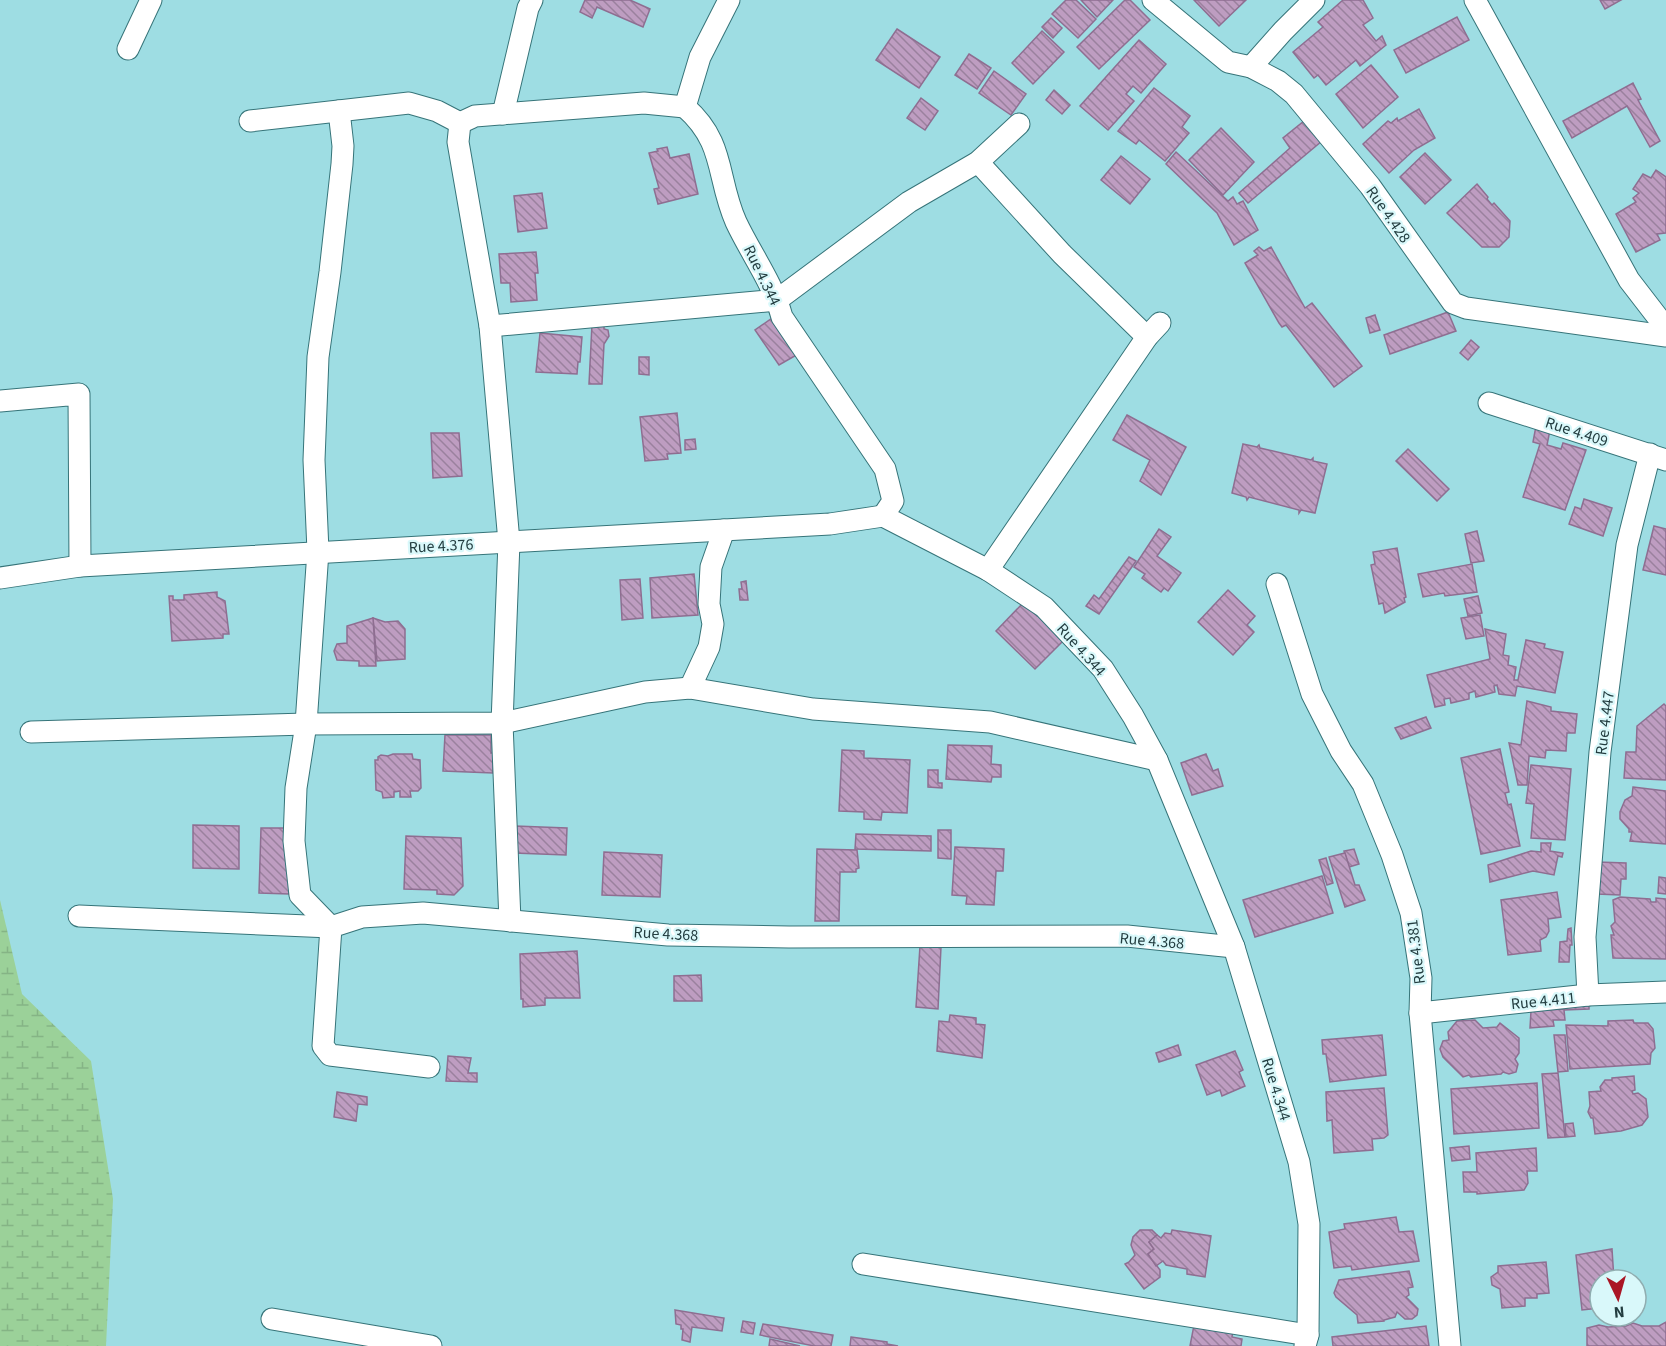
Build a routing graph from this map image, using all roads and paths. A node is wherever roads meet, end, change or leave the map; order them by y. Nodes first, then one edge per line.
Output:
1 (151, 0) edge
2 (532, 0) edge
3 (729, 0) edge
4 (1153, 0) edge
5 (1314, 0) edge
6 (1475, 0) edge
7 (128, 49) dead end
8 (1251, 67) junction
9 (685, 107) junction
10 (339, 111) junction
11 (503, 114) junction
12 (250, 121) dead end
13 (460, 123) junction
14 (1019, 124) dead end
15 (978, 162) junction
16 (777, 300) junction
17 (490, 326) junction
18 (1666, 328) edge
19 (1666, 336) edge
20 (0, 400) edge
21 (1489, 403) dead end
22 (1662, 458) edge
23 (883, 516) junction
24 (724, 530) junction
25 (508, 542) junction
26 (318, 551) junction
27 (80, 566) junction
28 (988, 570) junction
29 (0, 578) edge
30 (1277, 584) dead end
31 (690, 688) junction
32 (502, 723) junction
33 (306, 724) junction
34 (32, 732) dead end
35 (1156, 760) junction
36 (79, 916) dead end
37 (510, 921) junction
38 (331, 927) junction
39 (1234, 947) junction
40 (1666, 992) edge
41 (1588, 995) junction
42 (1420, 1013) junction
43 (429, 1067) dead end
44 (863, 1264) dead end
45 (272, 1319) dead end
46 (1307, 1340) edge
47 (431, 1346) edge
48 (1450, 1346) edge

1 - 7 street
2 - 11 street
3 - 9 street
4 - 8 street, Rue 4.428
5 - 8 street
6 - 18 street
8 - 19 street, Rue 4.428
9 - 11 street
9 - 16 street, Rue 4.344
10 - 12 street
10 - 13 street
10 - 26 street
11 - 13 street
13 - 17 street
14 - 15 street
15 - 16 street
15 - 28 street
16 - 17 street
16 - 23 street, Rue 4.344
17 - 25 street
20 - 27 street
21 - 22 street, Rue 4.409
22 - 41 street, Rue 4.447
23 - 24 street, Rue 4.376
23 - 28 street, Rue 4.344
24 - 25 street, Rue 4.376
24 - 31 street
25 - 26 street, Rue 4.376
25 - 32 street
26 - 27 street, Rue 4.376
26 - 33 street
27 - 29 street, Rue 4.376
28 - 35 street, Rue 4.344
30 - 42 street, Rue 4.381
31 - 32 street
31 - 35 street
32 - 33 street
32 - 37 street
33 - 34 street
33 - 38 street
35 - 39 street, Rue 4.344
36 - 38 street
37 - 38 street, Rue 4.368
37 - 39 street, Rue 4.368
38 - 43 street
39 - 46 street, Rue 4.344
40 - 41 street, Rue 4.411
41 - 42 street, Rue 4.411
42 - 48 street, Rue 4.381
44 - 46 street
45 - 47 street

